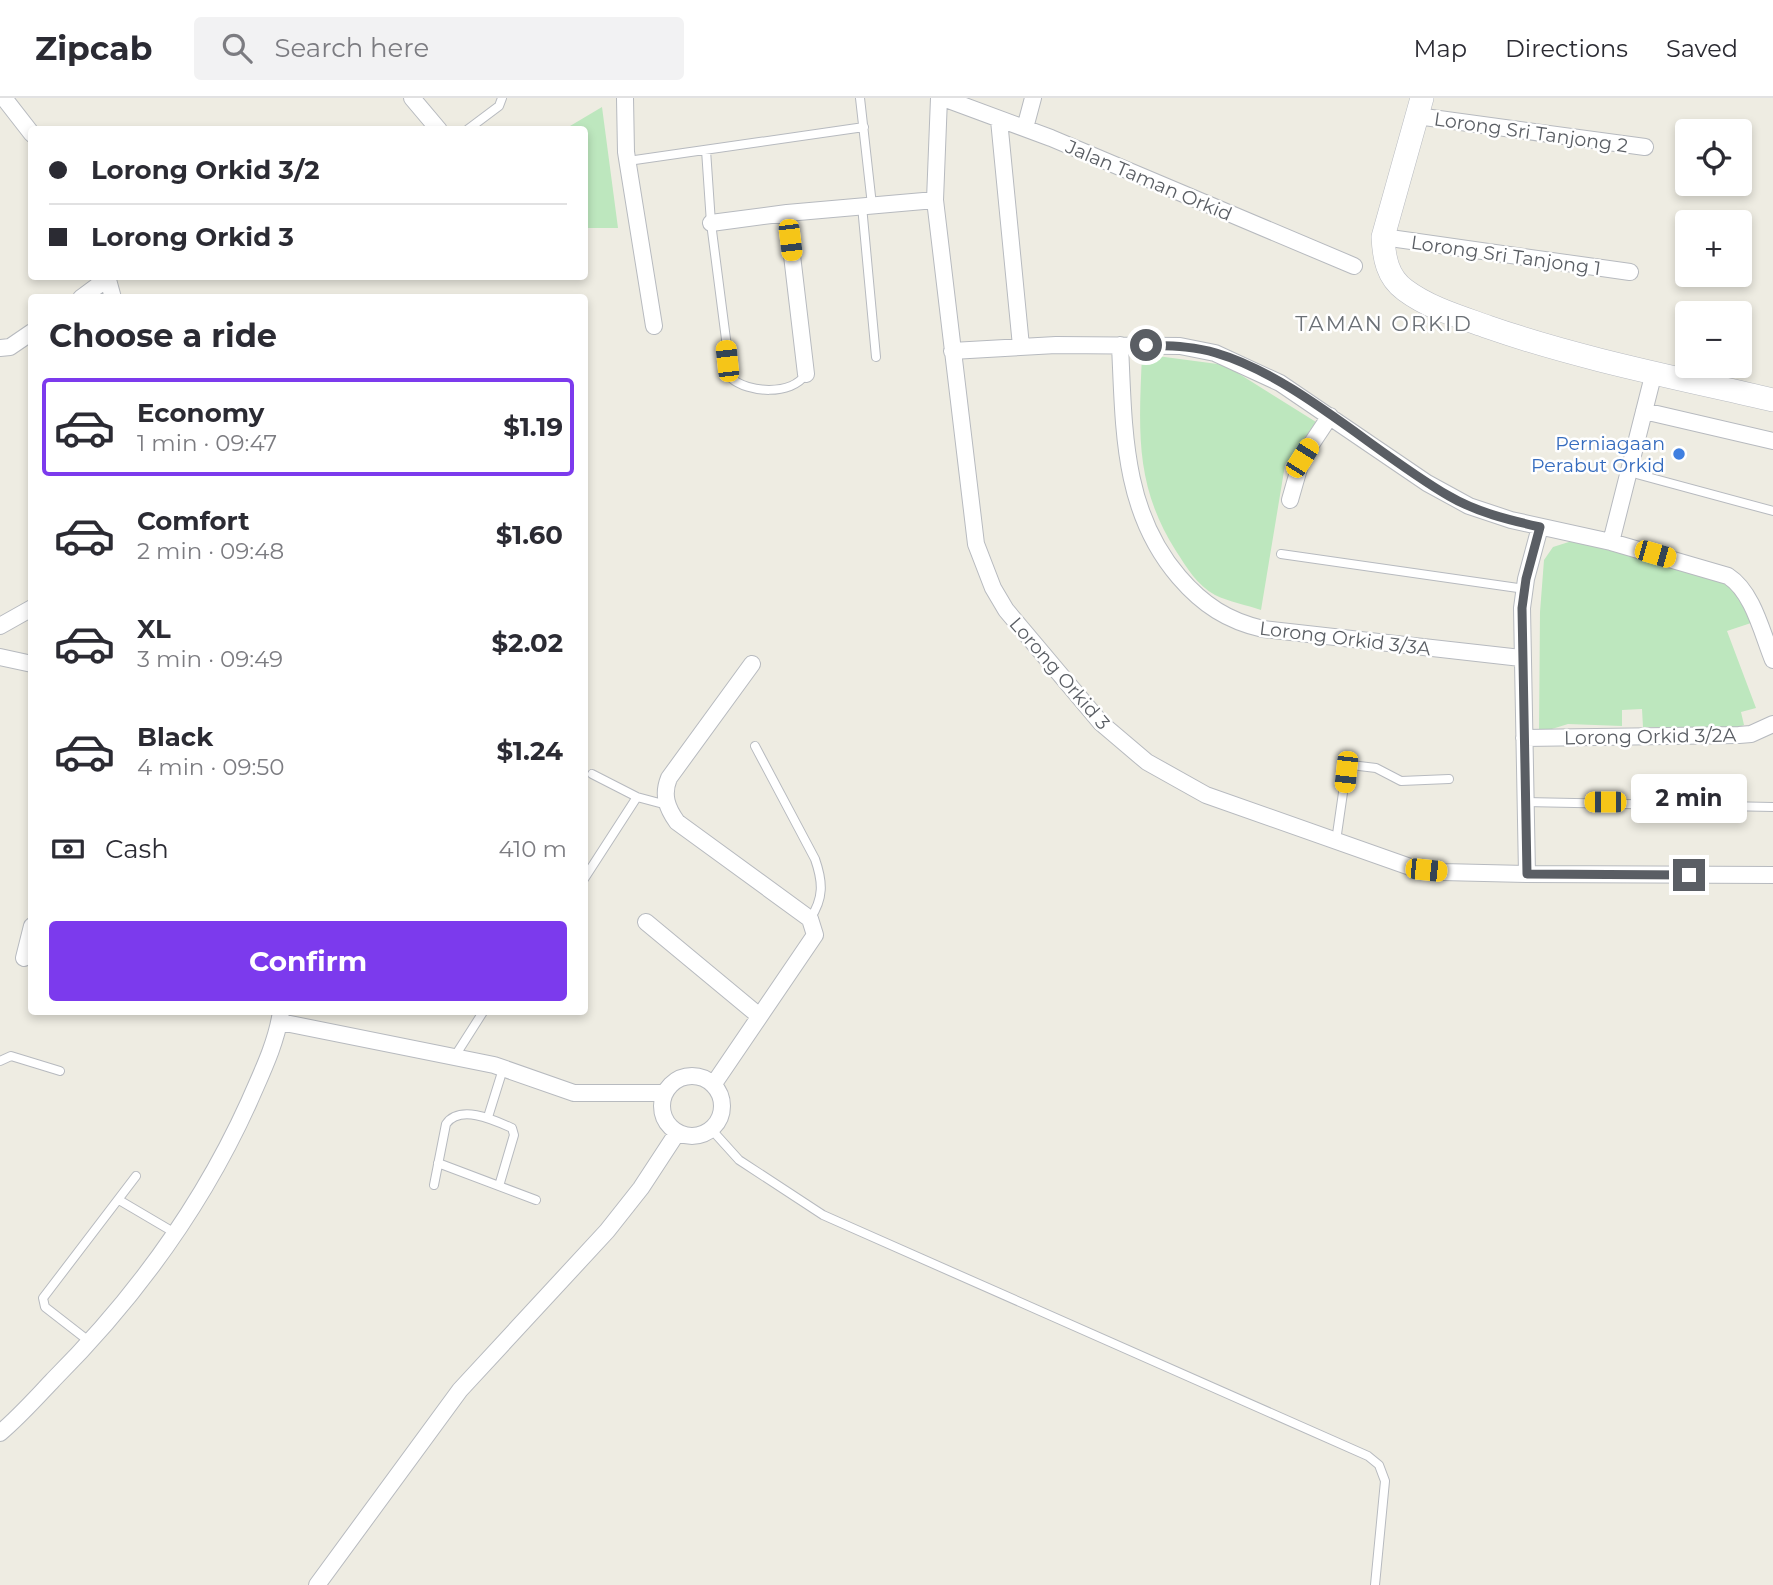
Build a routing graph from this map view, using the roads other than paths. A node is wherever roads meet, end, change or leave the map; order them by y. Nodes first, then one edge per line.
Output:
1 (4, 98) edge
2 (412, 98) edge
3 (502, 98) edge
4 (625, 98) edge
5 (860, 98) edge
6 (941, 98) edge
7 (1033, 98) edge
8 (1420, 107) edge
9 (999, 120) junction
10 (436, 126) edge
11 (472, 126) edge
12 (863, 127) junction
13 (1026, 128) junction
14 (28, 129) edge
15 (1644, 147) dead end
16 (706, 150) junction
17 (628, 161) junction
18 (935, 200) junction
19 (867, 206) junction
20 (787, 213) junction
21 (711, 223) junction
22 (1383, 237) junction
23 (1354, 266) dead end
24 (1630, 272) dead end
25 (104, 280) edge
26 (86, 294) edge
27 (653, 326) dead end
28 (28, 335) edge
29 (1119, 345) junction
30 (1021, 346) junction
31 (952, 351) junction
32 (1, 352) edge
33 (876, 357) dead end
34 (1654, 372) junction
35 (806, 374) joint
36 (1773, 400) edge
37 (1644, 411) junction
38 (1330, 416) junction
39 (1773, 441) edge
40 (1629, 472) junction
41 (1290, 500) dead end
42 (1773, 511) edge
43 (1540, 527) junction
44 (1611, 542) junction
45 (1282, 554) dead end
46 (1525, 589) junction
47 (28, 610) edge
48 (0, 626) edge
49 (0, 657) edge
50 (1521, 658) junction
51 (1773, 660) edge
52 (28, 663) edge
53 (752, 664) dead end
54 (1773, 724) edge
55 (1524, 738) junction
56 (755, 746) dead end
57 (592, 774) dead end
58 (1449, 779) dead end
59 (637, 797) junction
60 (1525, 802) junction
61 (667, 805) junction
62 (1773, 807) edge
63 (1336, 841) junction
64 (588, 873) edge
65 (1527, 874) junction
66 (1773, 875) edge
67 (810, 919) junction
68 (646, 922) dead end
69 (28, 942) edge
70 (24, 958) dead end
71 (481, 1015) edge
72 (758, 1015) junction
73 (281, 1017) edge
74 (455, 1056) junction
75 (0, 1061) edge
76 (503, 1069) junction
77 (60, 1071) dead end
78 (713, 1085) junction
79 (664, 1094) junction
80 (488, 1117) junction
81 (712, 1129) junction
82 (677, 1133) junction
83 (438, 1163) junction
84 (136, 1176) dead end
85 (434, 1185) dead end
86 (499, 1186) junction
87 (119, 1200) junction
88 (536, 1200) dead end
89 (175, 1233) junction
90 (90, 1342) junction
91 (0, 1433) edge
92 (317, 1585) edge
93 (1374, 1585) edge

1 - 14 street
2 - 10 street
3 - 11 lane
4 - 17 street
5 - 12 lane
6 - 9 street, Jalan Taman Orkid
6 - 18 street, Lorong Orkid 3
7 - 13 street
8 - 15 street, Lorong Sri Tanjong 2
8 - 22 main road
9 - 13 street, Jalan Taman Orkid
9 - 30 street
12 - 16 lane
12 - 19 lane
13 - 23 street, Jalan Taman Orkid
16 - 17 lane
16 - 21 lane
17 - 27 street
18 - 19 street
18 - 31 street, Lorong Orkid 3
19 - 20 street
19 - 33 lane
20 - 21 street
20 - 35 street
21 - 35 lane
22 - 24 street, Lorong Sri Tanjong 1
22 - 34 main road
25 - 26 street
28 - 32 street
29 - 30 street
29 - 38 street
29 - 50 street, Lorong Orkid 3/3A
30 - 31 street
31 - 63 street, Lorong Orkid 3
34 - 36 main road
34 - 37 street
37 - 39 street
37 - 40 street
38 - 41 street
38 - 43 street
40 - 42 lane
40 - 44 street
43 - 44 street
43 - 46 street
44 - 51 street
45 - 46 lane
46 - 50 street
47 - 48 street
49 - 52 street
50 - 55 street
53 - 61 street
54 - 55 street, Lorong Orkid 3/2A
55 - 60 street
56 - 67 lane
57 - 59 lane
58 - 63 lane
59 - 61 lane
59 - 64 lane
60 - 62 lane
60 - 65 street
61 - 67 street
63 - 65 street, Lorong Orkid 3
65 - 66 street, Lorong Orkid 3
67 - 72 street
68 - 72 street
69 - 70 street
71 - 74 lane
72 - 78 street
73 - 74 street
73 - 89 street
74 - 76 street
75 - 77 lane
76 - 79 street
76 - 80 lane
78 - 79 street
78 - 81 street
79 - 82 street
80 - 83 lane
80 - 86 lane
81 - 82 street
81 - 93 lane
82 - 92 street
83 - 85 lane
83 - 86 lane
84 - 87 lane
86 - 88 lane
87 - 89 lane
87 - 90 lane
89 - 90 street
90 - 91 street

